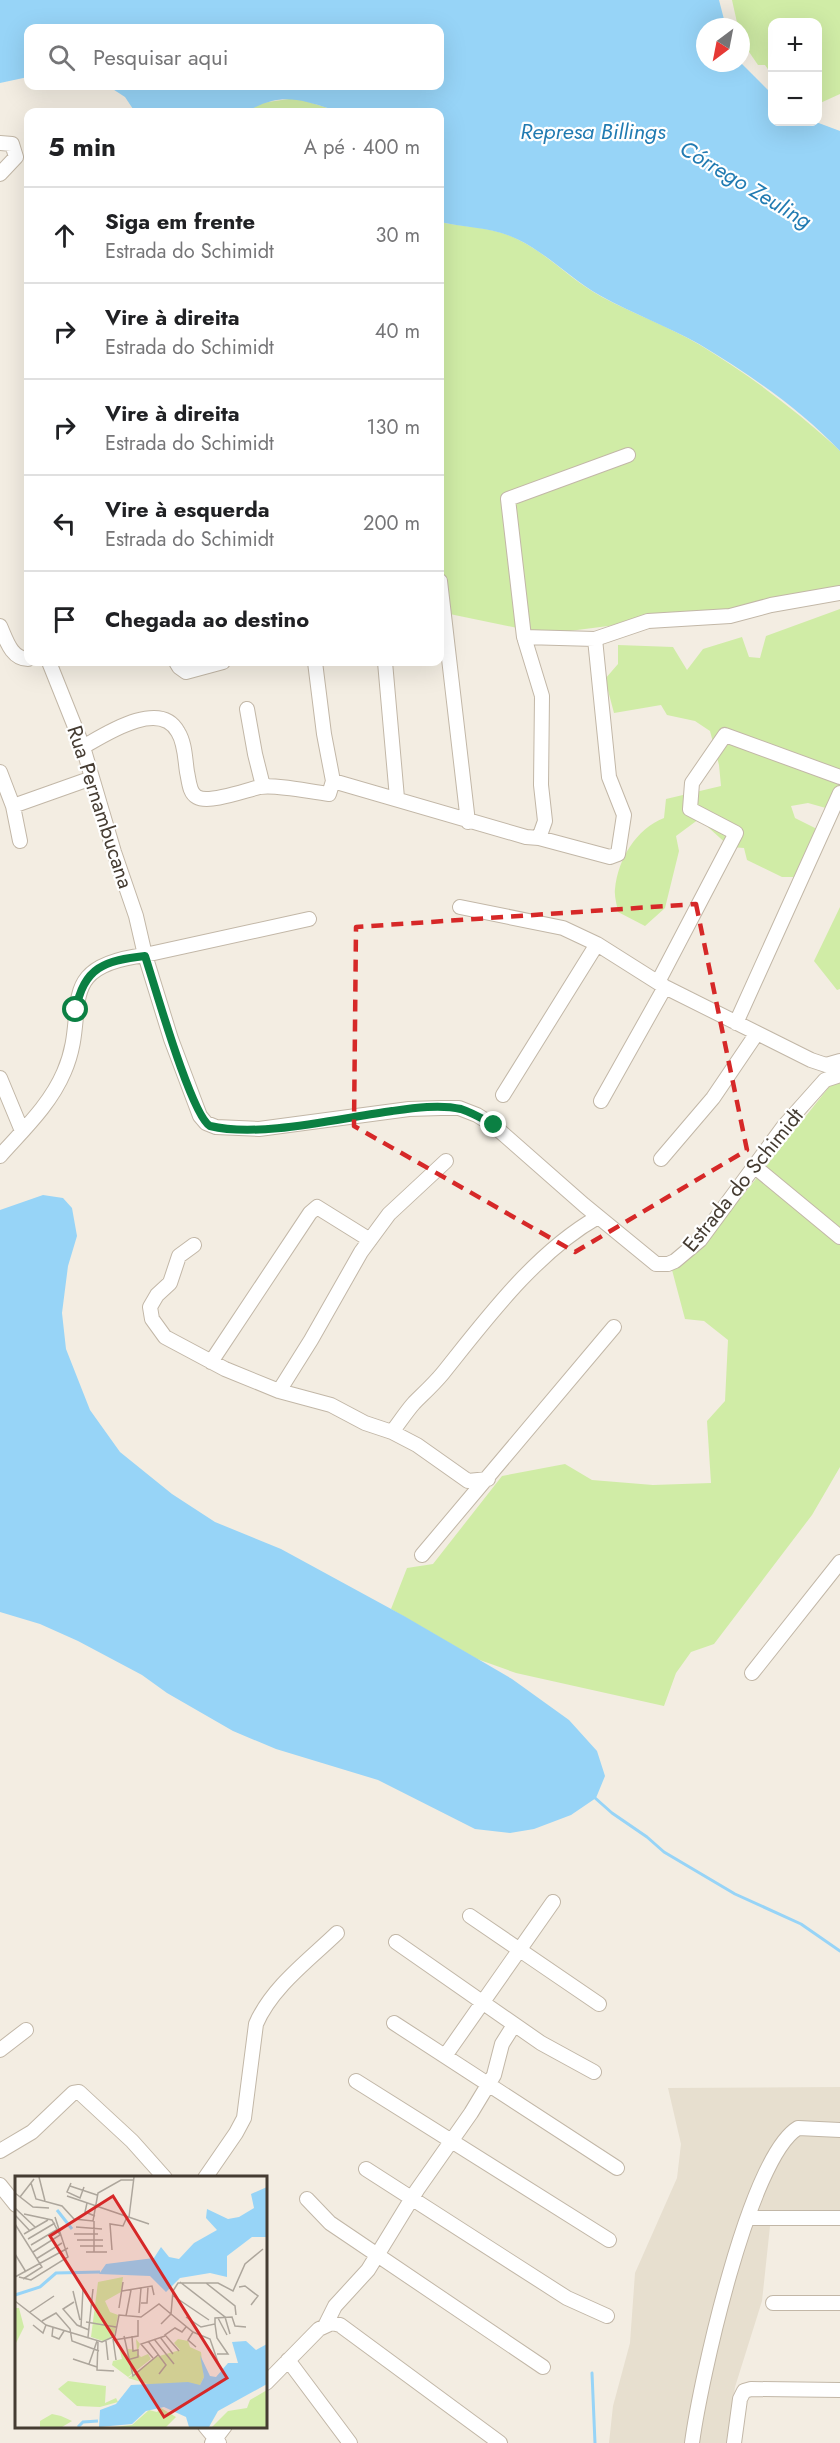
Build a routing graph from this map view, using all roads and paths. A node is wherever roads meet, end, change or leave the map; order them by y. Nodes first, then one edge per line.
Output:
1 (0, 143) edge
2 (0, 174) edge
3 (628, 455) dead end
4 (840, 593) edge
5 (444, 615) edge
6 (0, 626) edge
7 (524, 637) junction
8 (595, 639) junction
9 (24, 659) edge
10 (51, 666) edge
11 (178, 666) edge
12 (208, 666) edge
13 (316, 666) edge
14 (385, 666) edge
15 (247, 709) dead end
16 (83, 747) junction
17 (0, 772) edge
18 (840, 777) edge
19 (92, 778) junction
20 (333, 781) junction
21 (263, 786) junction
22 (840, 793) edge
23 (397, 798) junction
24 (13, 806) junction
25 (468, 822) junction
26 (539, 838) junction
27 (20, 841) dead end
28 (460, 907) dead end
29 (309, 919) dead end
30 (597, 944) junction
31 (145, 956) junction
32 (661, 985) junction
33 (736, 1023) junction
34 (758, 1033) junction
35 (840, 1061) edge
36 (840, 1075) edge
37 (0, 1078) edge
38 (503, 1095) dead end
39 (601, 1101) dead end
40 (22, 1131) junction
41 (0, 1156) edge
42 (661, 1159) dead end
43 (446, 1161) dead end
44 (754, 1166) junction
45 (598, 1217) junction
46 (840, 1238) edge
47 (370, 1240) junction
48 (194, 1245) dead end
49 (614, 1327) dead end
50 (211, 1362) junction
51 (279, 1391) junction
52 (392, 1432) junction
53 (488, 1479) junction
54 (422, 1555) dead end
55 (840, 1562) edge
56 (752, 1673) dead end
57 (553, 1902) dead end
58 (470, 1916) dead end
59 (337, 1933) dead end
60 (396, 1942) dead end
61 (519, 1950) junction
62 (482, 2002) junction
63 (598, 2004) dead end
64 (394, 2023) dead end
65 (514, 2025) junction
66 (26, 2030) dead end
67 (0, 2050) edge
68 (445, 2056) junction
69 (594, 2072) dead end
70 (356, 2081) dead end
71 (488, 2084) junction
72 (840, 2130) edge
73 (451, 2141) junction
74 (0, 2151) edge
75 (617, 2168) dead end
76 (366, 2169) dead end
77 (163, 2176) edge
78 (206, 2176) edge
79 (0, 2185) edge
80 (411, 2198) junction
81 (307, 2199) dead end
82 (15, 2204) edge
83 (748, 2218) junction
84 (840, 2218) edge
85 (609, 2240) dead end
86 (377, 2255) junction
87 (773, 2303) dead end
88 (840, 2303) edge
89 (607, 2316) dead end
90 (326, 2324) junction
91 (288, 2360) junction
92 (543, 2367) dead end
93 (267, 2382) edge
94 (840, 2390) edge
95 (206, 2428) edge
96 (224, 2428) edge
97 (215, 2441) edge
98 (350, 2443) edge
99 (500, 2443) edge
100 (692, 2443) edge
101 (734, 2443) edge

1 - 2 street
3 - 7 street
4 - 8 street
5 - 25 street
6 - 9 street
7 - 8 street
7 - 26 street
8 - 26 street
10 - 16 street, Rua Pernambucana
11 - 12 street
13 - 20 street
14 - 23 street
15 - 21 street
16 - 19 street, Rua Pernambucana
16 - 21 street
17 - 24 street
18 - 32 street
19 - 24 street
19 - 31 street, Rua Pernambucana
20 - 21 street
20 - 23 street
22 - 33 street
23 - 25 street
24 - 27 street
25 - 26 street
28 - 30 street
29 - 31 street
30 - 32 street
30 - 38 street
31 - 40 street
31 - 45 street, Estrada do Schimidt
32 - 33 street
32 - 39 street
33 - 34 street
34 - 35 street
34 - 42 street
36 - 44 street, Estrada do Schimidt
37 - 40 street
40 - 41 street
43 - 47 street
44 - 45 street, Estrada do Schimidt
44 - 46 street
45 - 52 street
47 - 50 street
47 - 51 street
48 - 50 street
49 - 53 street
50 - 51 street
51 - 52 street
52 - 53 street
53 - 54 street
55 - 56 street
57 - 61 street
58 - 61 street
59 - 78 street
60 - 62 street
61 - 62 street
61 - 63 street
62 - 65 street
62 - 68 street
64 - 68 street
65 - 69 street
65 - 71 street
66 - 67 street
68 - 71 street
70 - 73 street
71 - 73 street
71 - 75 street
72 - 83 street
73 - 80 street
73 - 85 street
74 - 77 street
76 - 80 street
79 - 82 street
80 - 86 street
80 - 89 street
81 - 86 street
83 - 84 street
83 - 100 street
86 - 90 street
86 - 92 street
87 - 88 street
90 - 91 street
90 - 99 street
91 - 93 street
91 - 98 street
94 - 101 street
95 - 97 street
96 - 97 street

